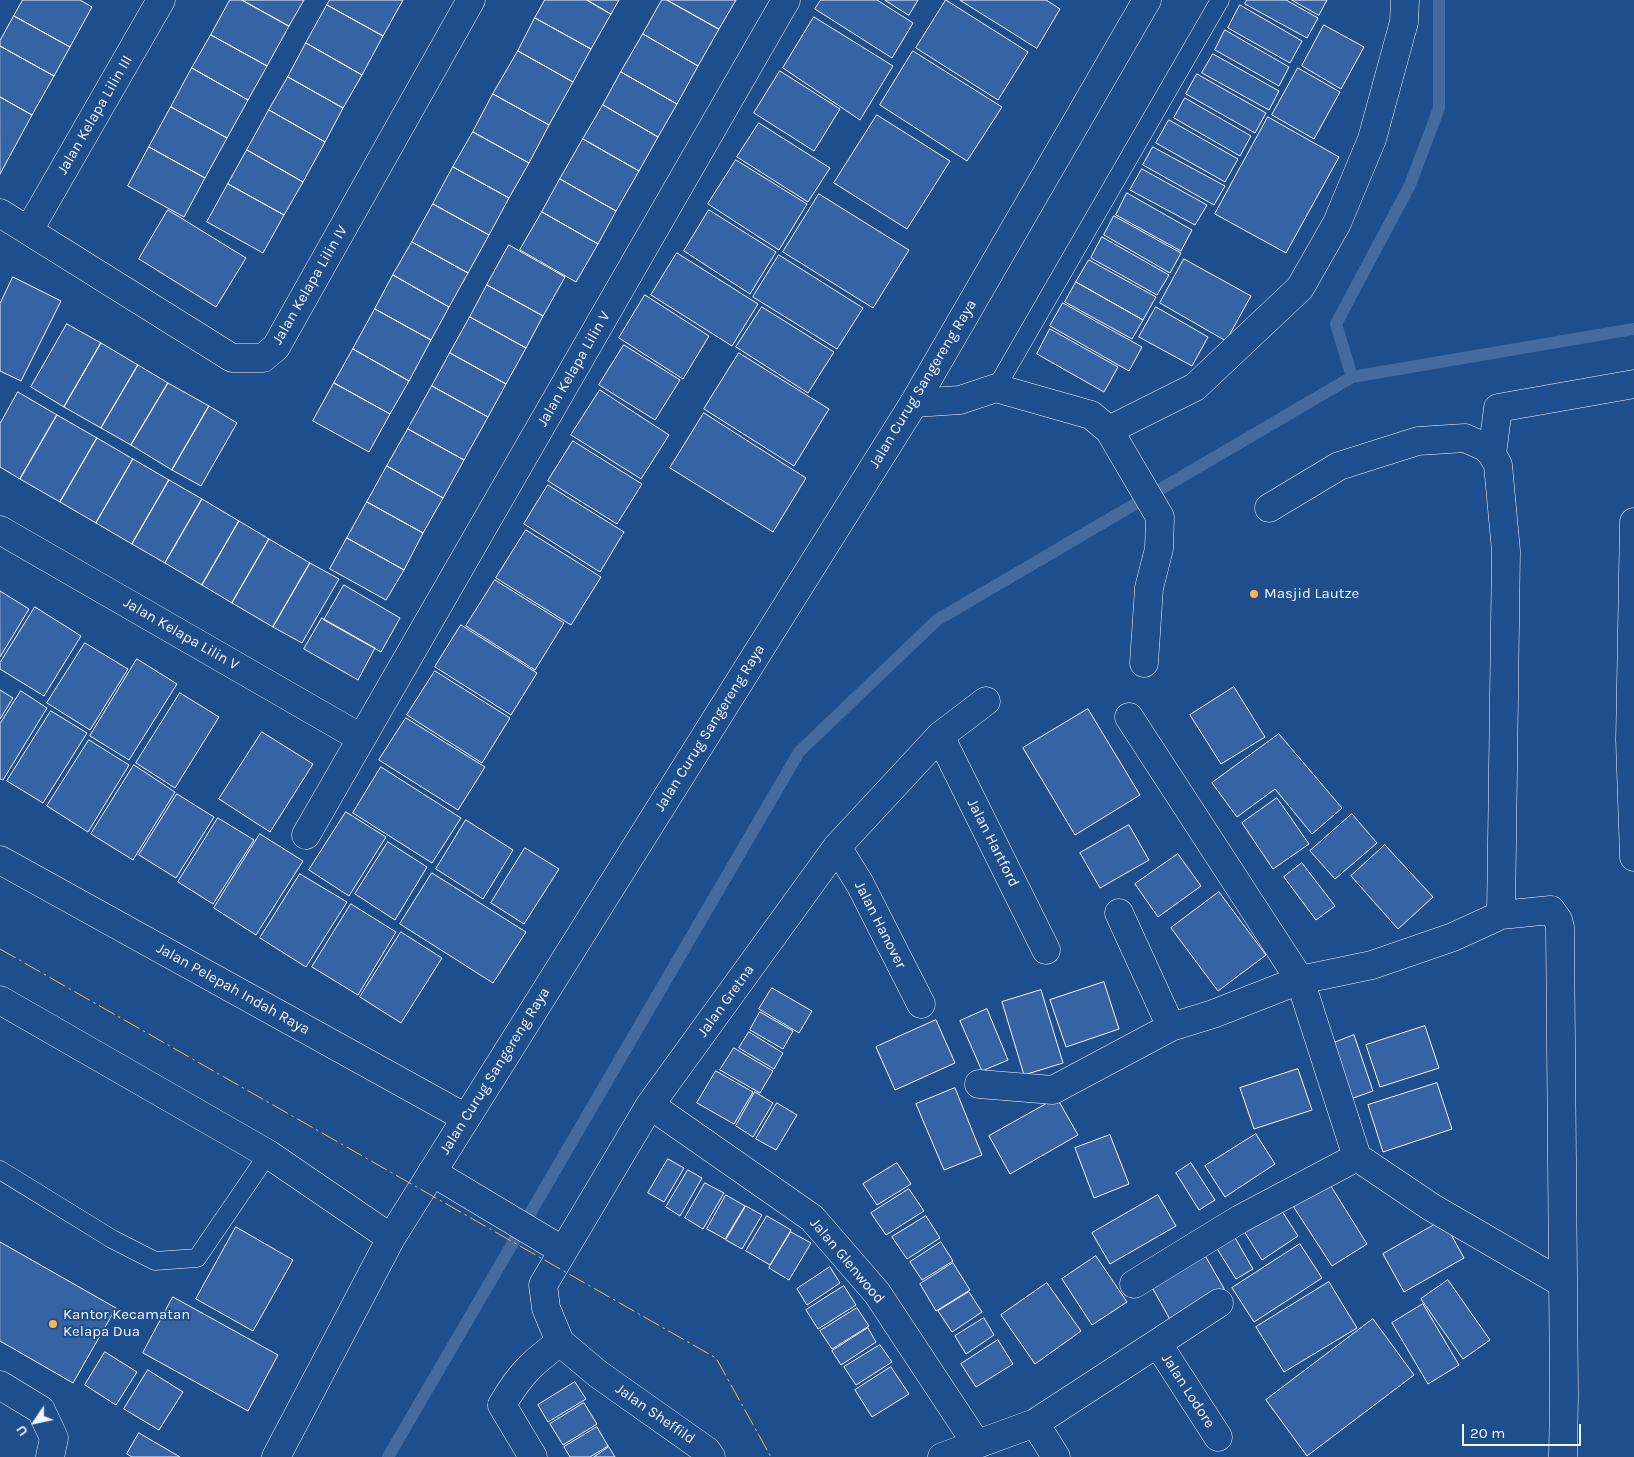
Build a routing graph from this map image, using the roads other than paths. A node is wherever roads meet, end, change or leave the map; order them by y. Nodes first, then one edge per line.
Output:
1 (161, 0) edge
2 (471, 0) edge
3 (786, 0) edge
4 (1147, 0) edge
5 (1220, 0) edge
6 (1405, 0) edge
7 (0, 214) edge
8 (29, 230) junction
9 (1634, 384) edge
10 (996, 388) junction
11 (914, 403) junction
12 (1109, 430) junction
13 (1492, 454) junction
14 (1270, 508) dead end
15 (1634, 522) edge
16 (0, 530) edge
17 (1144, 663) dead end
18 (986, 701) dead end
19 (1129, 716) dead end
20 (940, 736) junction
21 (361, 738) junction
22 (1632, 740) edge
23 (306, 835) dead end
24 (837, 847) junction
25 (1634, 857) edge
26 (0, 860) edge
27 (1120, 913) dead end
28 (1501, 914) junction
29 (1046, 950) dead end
30 (1300, 980) junction
31 (0, 1000) edge
32 (921, 1004) dead end
33 (1171, 1027) junction
34 (979, 1084) dead end
35 (650, 1106) junction
36 (466, 1118) junction
37 (268, 1154) junction
38 (1357, 1157) junction
39 (0, 1170) edge
40 (443, 1179) junction
41 (391, 1238) junction
42 (562, 1250) junction
43 (1562, 1282) junction
44 (1134, 1284) dead end
45 (1218, 1303) dead end
46 (560, 1342) junction
47 (1158, 1344) junction
48 (0, 1385) edge
49 (1035, 1423) junction
50 (1218, 1437) dead end
51 (976, 1443) junction
52 (50, 1457) edge
53 (276, 1457) edge
54 (533, 1457) edge
55 (711, 1457) edge
56 (942, 1457) edge
57 (1056, 1457) edge
58 (1563, 1457) edge

1 - 8 street, Jalan Kelapa Lilin III
2 - 8 street, Jalan Kelapa Lilin IV
3 - 21 street, Jalan Kelapa Lilin V
4 - 11 street, Jalan Curug Sangereng Raya
5 - 10 lane
6 - 12 street
7 - 8 street, Jalan Kelapa Lilin IV
9 - 13 street
10 - 11 street
10 - 12 street
11 - 36 street, Jalan Curug Sangereng Raya
12 - 17 street
13 - 14 street
13 - 28 street
15 - 22 street
16 - 21 street, Jalan Kelapa Lilin V
18 - 20 street, Jalan Gretna
19 - 30 street
20 - 24 street, Jalan Gretna
20 - 29 street, Jalan Hartford
21 - 23 street, Jalan Kelapa Lilin V
22 - 25 street
24 - 32 street, Jalan Hanover
24 - 35 street, Jalan Gretna
26 - 36 street, Jalan Pelepah Indah Raya
27 - 33 street
28 - 30 street
28 - 43 street
30 - 33 street
30 - 38 street
31 - 37 street
33 - 34 street
35 - 42 street, Jalan Gretna
35 - 51 street, Jalan Glenwood
36 - 40 street, Jalan Curug Sangereng Raya
37 - 39 lane
37 - 41 street
38 - 43 street
38 - 44 street
40 - 41 street, Jalan Curug Sangereng Raya
40 - 42 street
41 - 53 street, Jalan Curug Sangereng Raya
42 - 46 street, Jalan Gretna
43 - 58 street
45 - 47 street
46 - 54 street
46 - 55 street, Jalan Sheffild
47 - 49 street
47 - 50 street, Jalan Lodore
48 - 52 street
49 - 51 street
49 - 57 street
51 - 56 street

